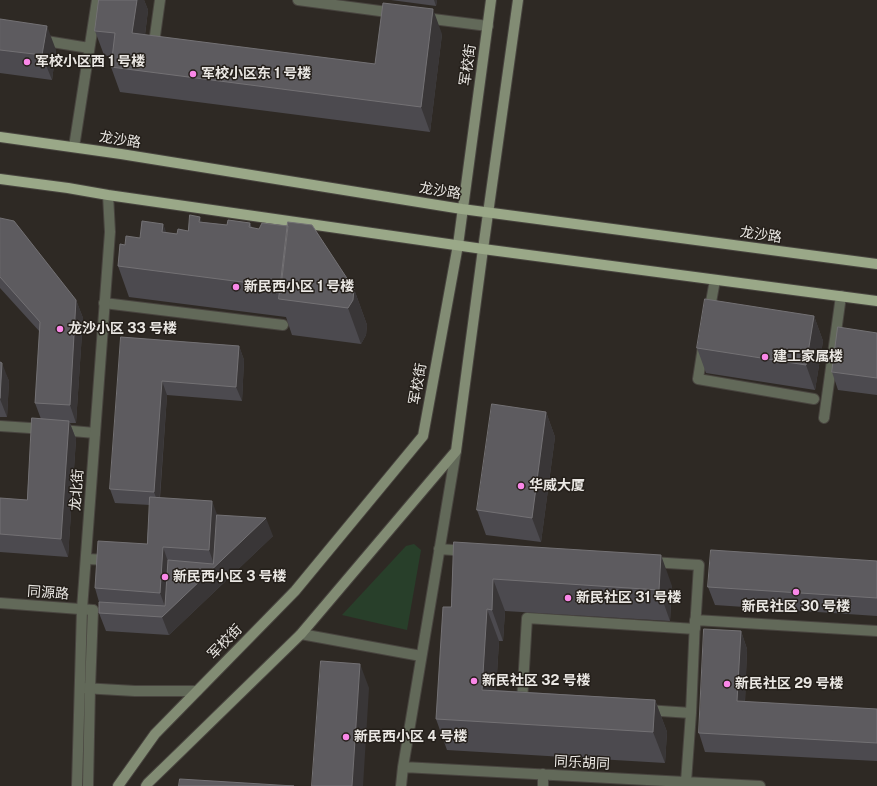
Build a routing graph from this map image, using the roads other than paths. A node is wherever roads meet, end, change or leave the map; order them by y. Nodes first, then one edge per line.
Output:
1 (97, 0) edge
2 (160, 0) edge
3 (298, 0) edge
4 (491, 0) edge
5 (518, 0) edge
6 (401, 14) edge
7 (417, 16) edge
8 (488, 26) junction
9 (30, 39) edge
10 (89, 48) junction
11 (161, 51) edge
12 (0, 137) edge
13 (74, 148) junction
14 (0, 179) edge
15 (108, 195) junction
16 (462, 209) junction
17 (488, 212) junction
18 (458, 246) junction
19 (483, 249) junction
20 (877, 264) edge
21 (715, 280) junction
22 (841, 296) junction
23 (877, 301) edge
24 (104, 303) junction
25 (283, 325) edge
26 (707, 326) edge
27 (704, 341) edge
28 (814, 399) dead end
29 (824, 418) dead end
30 (0, 426) edge
31 (95, 433) junction
32 (456, 451) junction
33 (440, 549) junction
34 (479, 551) edge
35 (86, 559) junction
36 (117, 561) edge
37 (644, 562) edge
38 (0, 603) edge
39 (82, 609) junction
40 (93, 610) joint
41 (695, 620) junction
42 (877, 631) edge
43 (301, 634) junction
44 (421, 656) junction
45 (85, 688) junction
46 (197, 691) junction
47 (537, 703) edge
48 (637, 710) edge
49 (691, 713) junction
50 (403, 767) junction
51 (543, 774) junction
52 (686, 782) junction
53 (77, 786) edge
54 (88, 786) edge
55 (118, 786) edge
56 (146, 786) edge
57 (401, 786) edge
58 (542, 786) edge
59 (760, 786) edge

1 - 10 street
2 - 11 street
3 - 6 street
4 - 8 main road, 军校街
5 - 17 main road
7 - 8 street
8 - 16 main road, 军校街
9 - 10 street
10 - 13 street
12 - 13 main road, 龙沙路
13 - 16 main road, 龙沙路
14 - 15 main road
15 - 18 main road
15 - 24 street, 龙北街
16 - 17 main road, 龙沙路
16 - 18 main road, 军校街
17 - 19 main road
17 - 20 main road, 龙沙路
18 - 19 main road
18 - 46 main road, 军校街
19 - 21 main road
19 - 32 main road
21 - 22 main road
21 - 26 street
22 - 23 main road
22 - 29 street
24 - 25 street
24 - 31 street, 龙北街
27 - 28 street
30 - 31 street
31 - 35 street, 龙北街
32 - 33 street
32 - 43 main road
33 - 34 street
33 - 44 street
35 - 36 street
35 - 39 street, 龙北街
37 - 41 street
38 - 39 street, 同源路
39 - 40 street, 同源路
39 - 45 street, 龙北街
40 - 45 street, 龙北街
41 - 42 street
41 - 47 street
41 - 49 street
43 - 44 street
43 - 56 main road
44 - 50 street
45 - 46 street
45 - 53 street, 龙北街
45 - 54 street, 龙北街
46 - 55 main road, 军校街
48 - 49 street
49 - 52 street
50 - 51 street, 同乐胡同
50 - 57 street
51 - 52 street, 同乐胡同
51 - 58 street
52 - 59 street, 同乐胡同

